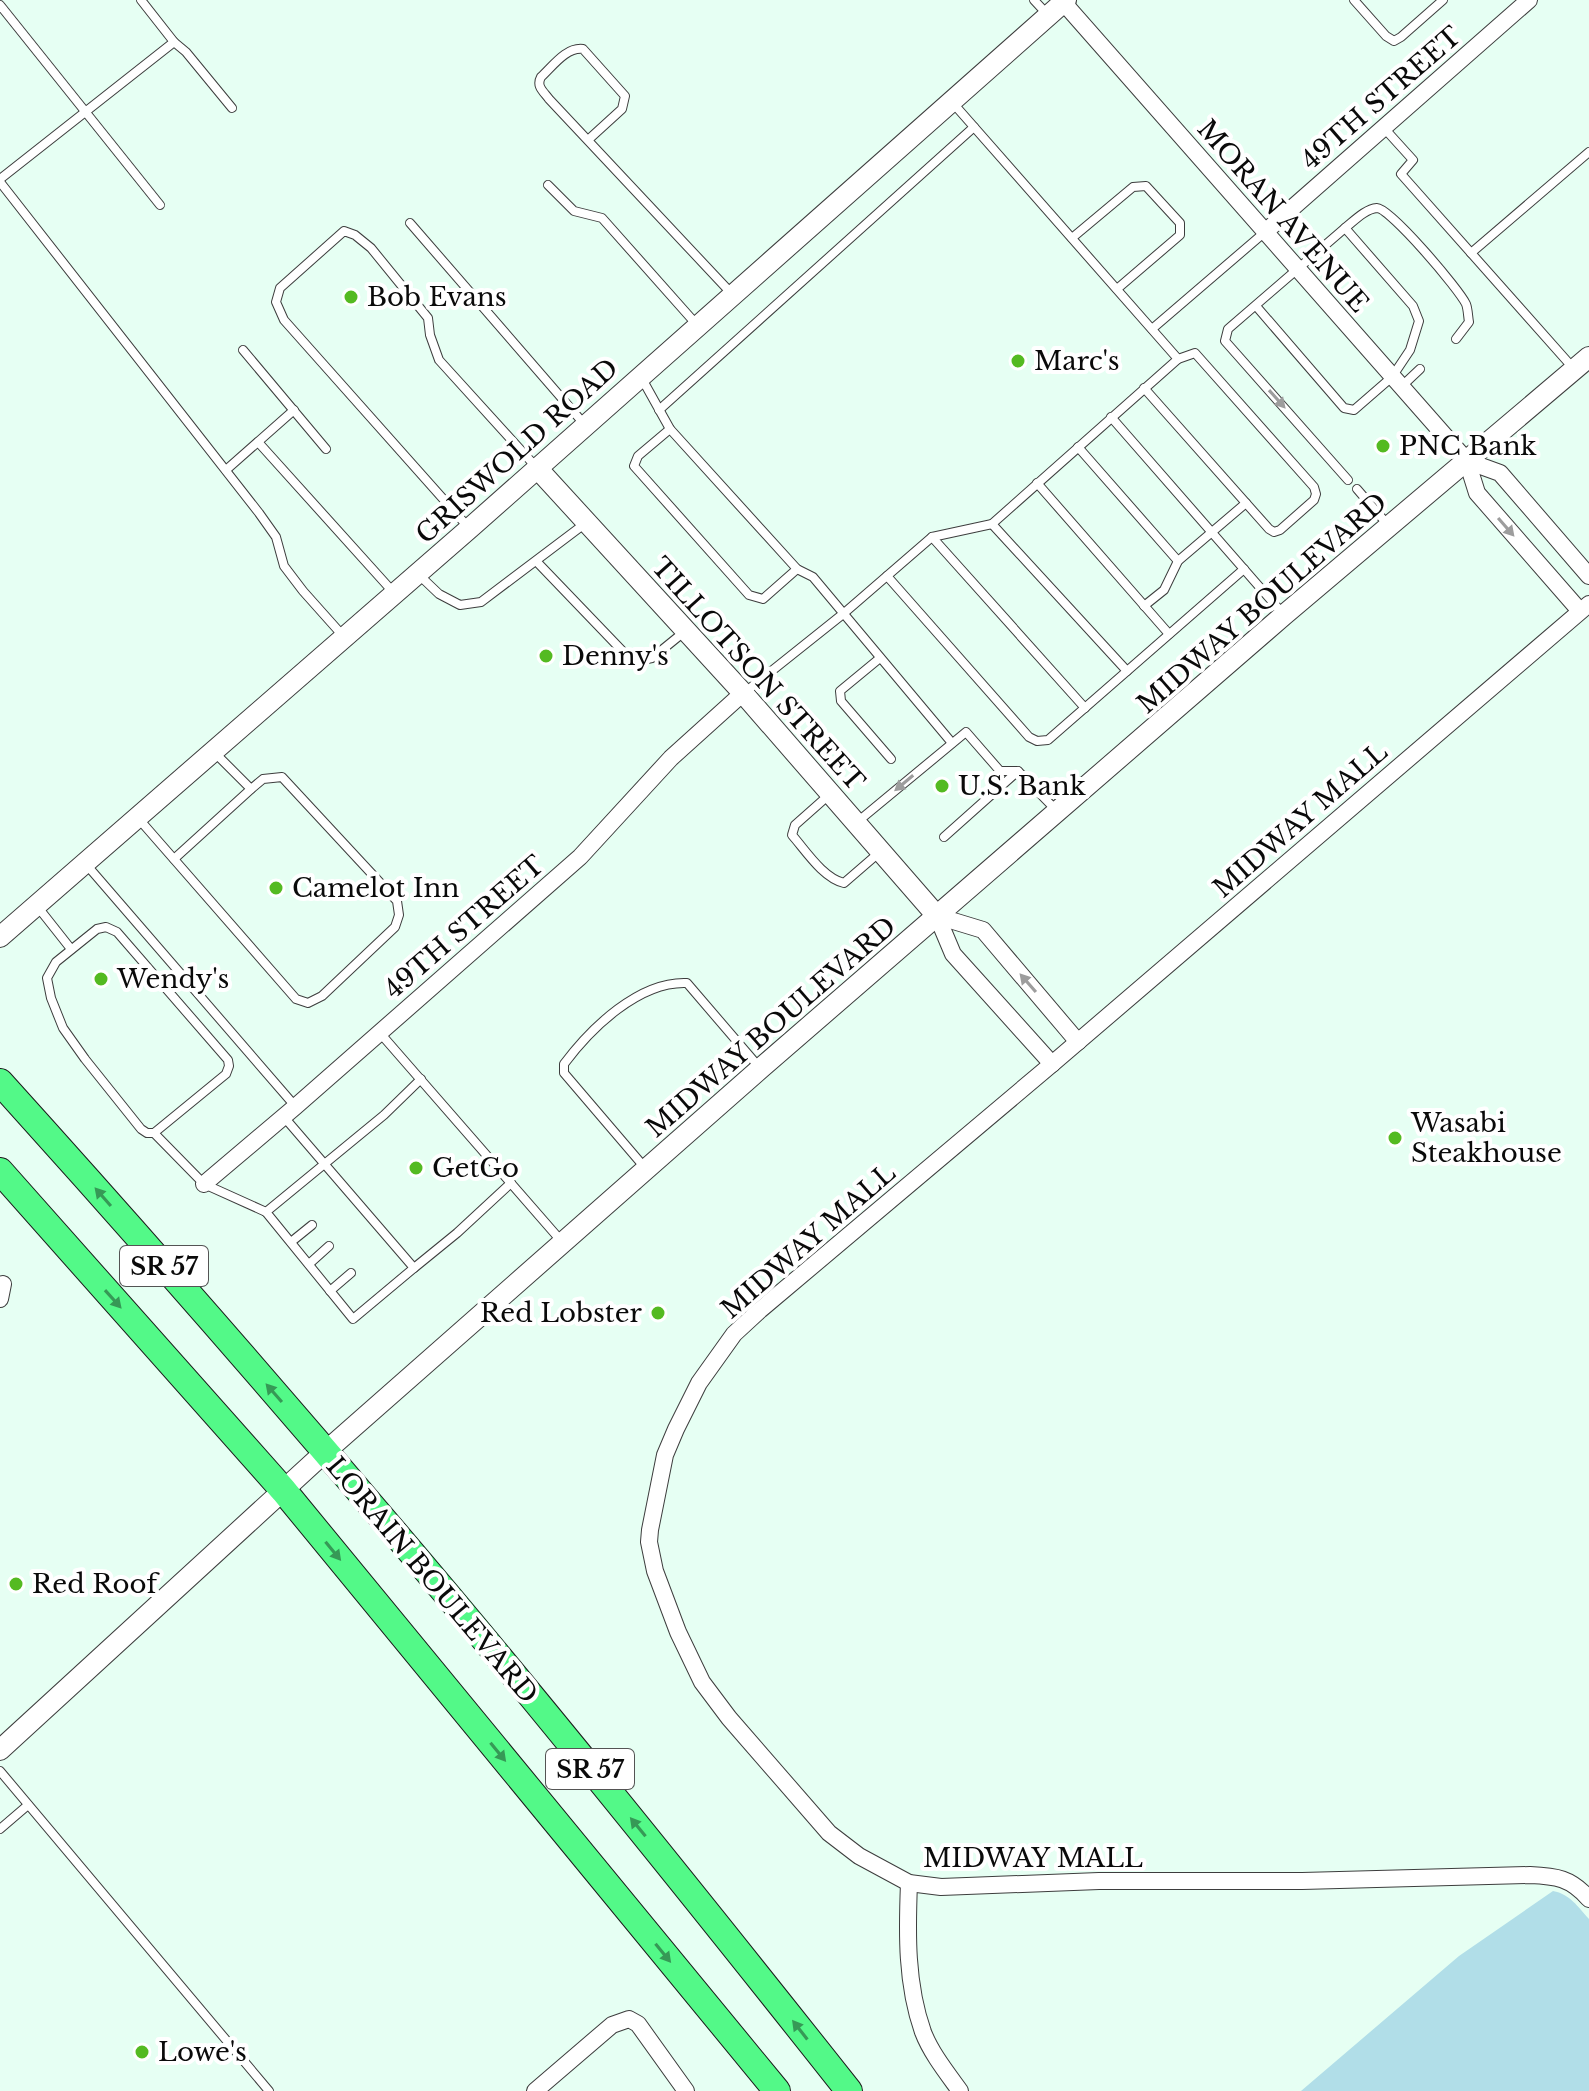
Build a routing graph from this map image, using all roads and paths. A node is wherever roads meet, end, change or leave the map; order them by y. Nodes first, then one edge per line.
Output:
1 (141, 0) edge
2 (1443, 0) edge
3 (1529, 0) edge
4 (1360, 2) edge
5 (1053, 4) edge
6 (0, 5) edge
7 (174, 42) junction
8 (952, 101) junction
9 (232, 108) dead end
10 (86, 111) junction
11 (974, 127) junction
12 (1384, 127) junction
13 (588, 140) junction
14 (1589, 152) edge
15 (0, 180) edge
16 (548, 185) dead end
17 (160, 205) dead end
18 (410, 223) dead end
19 (1345, 228) junction
20 (1265, 232) junction
21 (1072, 238) junction
22 (1471, 253) junction
23 (1298, 269) junction
24 (1117, 289) junction
25 (732, 295) junction
26 (1256, 306) junction
27 (698, 326) junction
28 (1152, 329) junction
29 (1456, 339) dead end
30 (243, 350) dead end
31 (1178, 359) junction
32 (1582, 364) edge
33 (1420, 369) dead end
34 (641, 376) junction
35 (1397, 382) junction
36 (1144, 388) junction
37 (294, 410) junction
38 (659, 410) junction
39 (1111, 417) junction
40 (585, 425) junction
41 (670, 429) junction
42 (258, 442) junction
43 (1078, 447) junction
44 (326, 449) dead end
45 (1467, 461) junction
46 (537, 468) junction
47 (226, 470) junction
48 (1348, 480) dead end
49 (1037, 483) junction
50 (1357, 489) dead end
51 (1246, 503) junction
52 (587, 522) junction
53 (992, 524) junction
54 (1390, 527) junction
55 (470, 528) junction
56 (1212, 532) junction
57 (932, 537) junction
58 (1178, 561) junction
59 (537, 562) junction
60 (797, 569) junction
61 (1244, 569) junction
62 (418, 574) junction
63 (887, 576) junction
64 (1589, 576) edge
65 (394, 594) junction
66 (1144, 606) junction
67 (1584, 608) edge
68 (843, 614) junction
69 (1284, 615) junction
70 (686, 631) junction
71 (1169, 634) junction
72 (344, 638) junction
73 (880, 658) junction
74 (1127, 671) junction
75 (743, 693) junction
76 (1085, 708) junction
77 (952, 743) junction
78 (213, 752) junction
79 (891, 759) dead end
80 (1018, 771) junction
81 (251, 789) junction
82 (831, 794) junction
83 (1058, 813) junction
84 (137, 817) junction
85 (856, 823) junction
86 (944, 837) dead end
87 (881, 851) junction
88 (174, 859) junction
89 (85, 863) junction
90 (36, 905) junction
91 (937, 916) junction
92 (0, 937) edge
93 (71, 949) junction
94 (380, 1032) junction
95 (1078, 1042) junction
96 (1052, 1064) junction
97 (761, 1068) junction
98 (421, 1079) junction
99 (0, 1082) edge
100 (290, 1111) junction
101 (154, 1133) junction
102 (323, 1163) junction
103 (647, 1169) junction
104 (0, 1171) edge
105 (511, 1183) junction
106 (204, 1184) junction
107 (266, 1212) junction
108 (367, 1214) junction
109 (359, 1221) dead end
110 (312, 1225) dead end
111 (390, 1241) junction
112 (291, 1242) junction
113 (563, 1243) junction
114 (329, 1246) dead end
115 (382, 1248) dead end
116 (309, 1264) junction
117 (414, 1268) junction
118 (351, 1273) dead end
119 (330, 1291) junction
120 (325, 1452) junction
121 (284, 1491) junction
122 (0, 1750) edge
123 (0, 1771) edge
124 (28, 1805) junction
125 (0, 1829) edge
126 (909, 1883) junction
127 (1589, 1899) edge
128 (269, 2091) edge
129 (535, 2091) edge
130 (686, 2091) edge
131 (777, 2091) edge
132 (849, 2091) edge
133 (960, 2091) edge

1 - 7 lane
2 - 4 lane
3 - 12 street, 49TH STREET
5 - 8 street, GRISWOLD ROAD
5 - 20 street, MORAN AVENUE
6 - 10 lane
7 - 9 lane
7 - 10 lane
8 - 11 lane
8 - 25 street, GRISWOLD ROAD
10 - 15 lane
10 - 17 lane
11 - 21 lane
11 - 38 lane
12 - 20 street, 49TH STREET
12 - 22 lane
13 - 13 lane
13 - 25 lane
14 - 22 lane
15 - 47 lane
16 - 27 lane
18 - 40 lane
19 - 23 lane
19 - 29 lane
19 - 35 lane
20 - 23 street, MORAN AVENUE
20 - 28 lane
21 - 24 lane
21 - 24 lane
22 - 32 lane
23 - 26 lane
23 - 35 street, MORAN AVENUE
24 - 28 lane
25 - 27 street, GRISWOLD ROAD
26 - 35 lane
26 -> 48 lane
27 - 34 street, GRISWOLD ROAD
28 - 31 lane
30 - 37 lane
31 - 36 lane
31 - 51 lane
32 - 45 street, MIDWAY BOULEVARD
33 - 35 lane
34 - 38 lane
34 - 40 street, GRISWOLD ROAD
35 - 45 street, MORAN AVENUE
36 - 39 lane
36 - 51 lane
37 - 42 lane
37 - 44 lane
38 - 41 lane
39 - 43 lane
39 - 56 lane
40 - 46 street, GRISWOLD ROAD
41 - 60 lane
41 - 60 lane
42 - 47 lane
42 - 65 lane
43 - 49 lane
43 - 58 lane
45 - 54 street, MIDWAY BOULEVARD
45 - 64 street, MORAN AVENUE
45 -> 67 street, MORAN AVENUE
46 - 52 street, TILLOTSON STREET
46 - 55 street, GRISWOLD ROAD
46 - 55 lane
47 - 72 lane
49 - 53 lane
49 - 66 lane
50 - 54 lane
51 - 56 lane
52 - 59 lane
52 - 70 street, TILLOTSON STREET
53 - 57 lane
53 - 74 lane
54 - 69 street, MIDWAY BOULEVARD
55 - 62 street, GRISWOLD ROAD
56 - 58 lane
56 - 61 lane
57 - 63 lane
57 - 76 lane
58 - 66 lane
59 - 62 lane
59 - 70 lane
60 - 68 lane
61 - 69 lane
61 - 71 lane
62 - 65 street, GRISWOLD ROAD
63 - 68 lane
63 - 76 lane
65 - 72 street, GRISWOLD ROAD
66 - 71 lane
67 - 95 street, MIDWAY MALL
68 - 73 lane
68 - 75 lane
69 - 83 street, MIDWAY BOULEVARD
70 - 75 street, TILLOTSON STREET
71 - 74 lane
72 - 78 street, GRISWOLD ROAD
73 - 77 lane
73 - 79 lane
74 - 76 lane
75 - 82 street, TILLOTSON STREET
75 - 94 street, 49TH STREET
77 - 80 lane
77 -> 85 lane
78 - 81 lane
78 - 84 street, GRISWOLD ROAD
80 - 83 lane
80 - 86 lane
81 - 88 lane
81 - 88 lane
82 - 85 street, TILLOTSON STREET
82 - 87 lane
83 - 91 street, MIDWAY BOULEVARD
84 - 88 lane
84 - 89 street, GRISWOLD ROAD
85 - 87 street, TILLOTSON STREET
87 - 91 street, TILLOTSON STREET
89 - 90 street, GRISWOLD ROAD
89 - 100 lane
90 - 92 street, GRISWOLD ROAD
90 - 93 lane
95 -> 91 street
91 - 96 street, TILLOTSON STREET
91 - 97 street, MIDWAY BOULEVARD
93 - 101 lane
93 - 101 lane
94 - 98 lane
94 - 100 street, 49TH STREET
95 - 96 street, MIDWAY MALL
96 - 126 street, MIDWAY MALL
97 - 103 street, MIDWAY BOULEVARD
97 - 103 lane
98 - 102 lane
98 - 105 lane
120 -> 99 highway, LORAIN BOULEVARD / SR 57
100 - 102 lane
100 - 106 street, 49TH STREET
101 - 106 lane
102 - 107 lane
102 - 108 lane
103 - 113 street, MIDWAY BOULEVARD
104 -> 121 highway, SR 57
105 - 113 lane
105 - 117 lane
106 - 107 lane
107 - 112 lane
108 - 109 lane
108 - 111 lane
110 - 112 lane
111 - 115 lane
111 - 117 lane
112 - 116 lane
113 - 120 street, MIDWAY BOULEVARD
114 - 116 lane
116 - 119 lane
117 - 119 lane
118 - 119 lane
120 - 121 street, MIDWAY BOULEVARD
132 -> 120 highway, LORAIN BOULEVARD / SR 57
121 - 122 street, MIDWAY BOULEVARD
121 -> 131 highway, SR 57
123 - 124 lane
124 - 125 lane
124 - 128 lane
126 - 127 street, MIDWAY MALL
126 - 133 street
129 - 130 street

